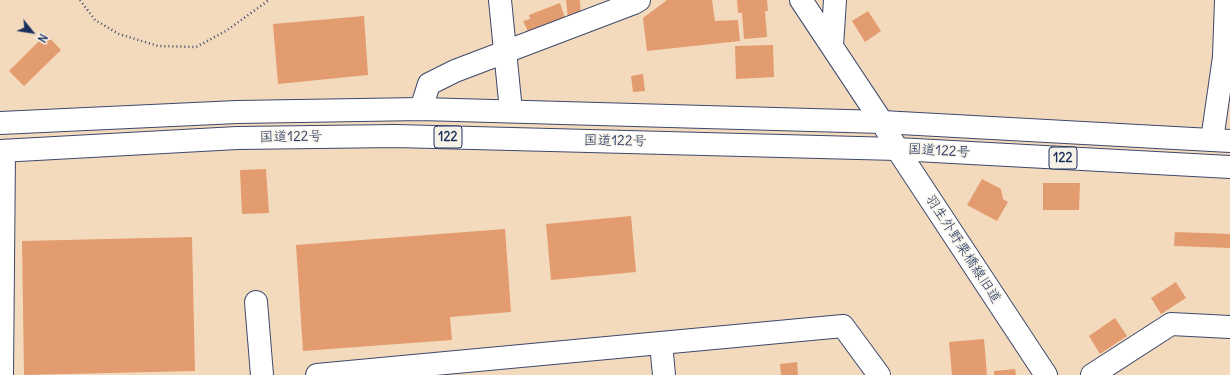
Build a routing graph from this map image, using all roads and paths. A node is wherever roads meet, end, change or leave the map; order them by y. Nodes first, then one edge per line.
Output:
1 (80, 0) edge
2 (269, 0) edge
3 (500, 0) edge
4 (639, 0) edge
5 (801, 0) edge
6 (835, 0) edge
7 (1226, 0) edge
8 (832, 46) junction
9 (505, 52) junction
10 (1227, 57) edge
11 (421, 109) junction
12 (511, 111) junction
13 (882, 122) junction
14 (0, 123) edge
15 (1221, 140) edge
16 (896, 149) junction
17 (2, 151) edge
18 (1230, 167) edge
19 (256, 302) dead end
20 (1229, 329) edge
21 (662, 342) junction
22 (2, 375) edge
23 (262, 375) edge
24 (317, 375) edge
25 (664, 375) edge
26 (879, 375) edge
27 (1046, 375) edge
28 (1092, 375) edge

1 - 2 path
3 - 9 main road
4 - 9 main road
5 - 8 main road, 羽生外野栗橋線旧道
6 - 8 main road
7 - 10 main road
8 - 13 main road, 羽生外野栗橋線旧道
9 - 11 main road
9 - 12 main road
10 - 15 main road
11 - 12 main road, 国道122号 / 122
11 - 14 main road, 国道122号 / 122
12 - 13 main road, 国道122号 / 122
13 - 15 main road, 国道122号 / 122
13 - 16 main road, 羽生外野栗橋線旧道
16 - 17 main road, 国道122号 / 122
16 - 18 main road, 国道122号 / 122
16 - 27 main road, 羽生外野栗橋線旧道
17 - 22 main road
19 - 23 main road
20 - 28 main road
21 - 24 main road
21 - 25 main road
21 - 26 main road

